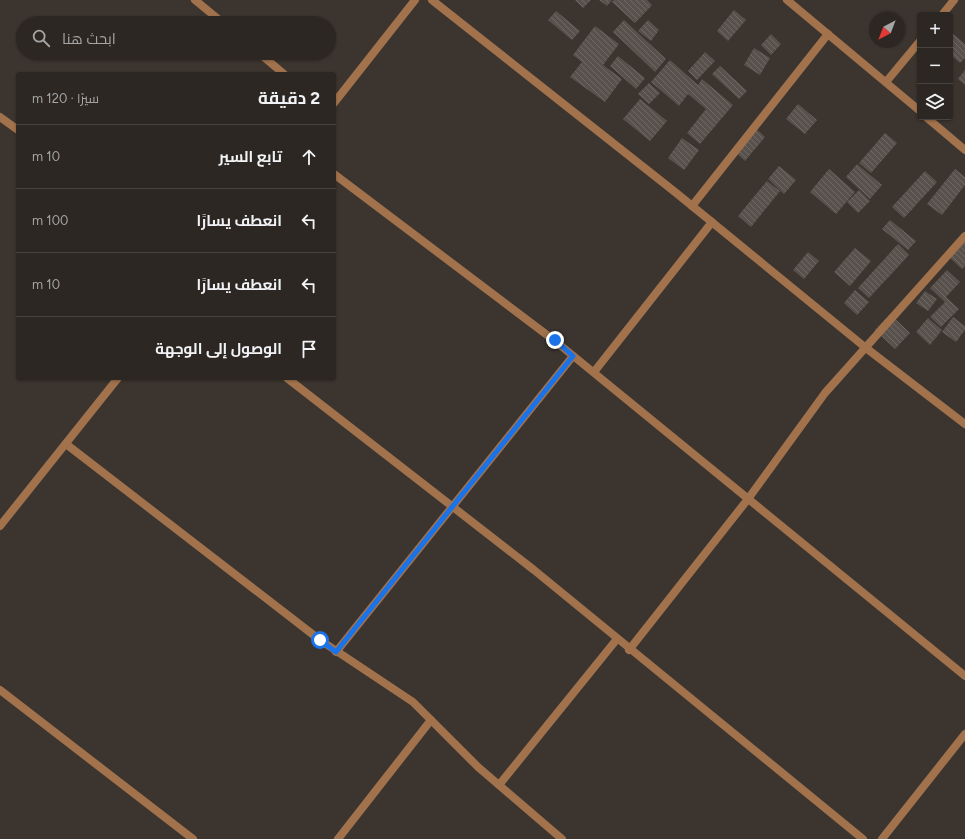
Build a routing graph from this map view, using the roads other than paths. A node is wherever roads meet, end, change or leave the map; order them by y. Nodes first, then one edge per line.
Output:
1 (196, 0) edge
2 (415, 0) edge
3 (432, 0) edge
4 (787, 0) edge
5 (954, 0) edge
6 (944, 12) edge
7 (215, 16) edge
8 (828, 34) junction
9 (917, 45) edge
10 (267, 60) edge
11 (282, 72) edge
12 (886, 82) junction
13 (336, 100) edge
14 (917, 109) edge
15 (0, 116) edge
16 (930, 120) edge
17 (16, 128) edge
18 (965, 150) edge
19 (336, 176) edge
20 (692, 206) junction
21 (712, 222) junction
22 (965, 236) edge
23 (866, 348) junction
24 (573, 356) junction
25 (594, 372) junction
26 (116, 380) edge
27 (290, 380) edge
28 (965, 424) edge
29 (66, 444) junction
30 (748, 499) junction
31 (453, 506) junction
32 (0, 526) edge
33 (617, 639) junction
34 (629, 650) junction
35 (336, 652) junction
36 (965, 676) edge
37 (0, 690) edge
38 (431, 720) junction
39 (965, 734) edge
40 (499, 785) junction
41 (193, 839) edge
42 (338, 839) edge
43 (562, 839) edge
44 (863, 839) edge
45 (882, 839) edge

1 - 7 street
2 - 13 street
3 - 20 street
4 - 8 street
5 - 6 street
8 - 12 street
8 - 20 street
9 - 12 street
10 - 11 street
12 - 14 street
15 - 17 street
16 - 18 street
19 - 24 street
20 - 21 street
21 - 23 street
21 - 25 street
22 - 23 street
23 - 28 street
23 - 30 street
24 - 25 street
24 - 31 street
25 - 30 street
26 - 29 street
27 - 31 street
29 - 32 street
29 - 35 street
30 - 34 street
30 - 36 street
31 - 33 street
31 - 35 street
33 - 34 street
33 - 40 street
34 - 44 street
35 - 38 street
37 - 41 street
38 - 40 street
38 - 42 street
39 - 45 street
40 - 43 street

